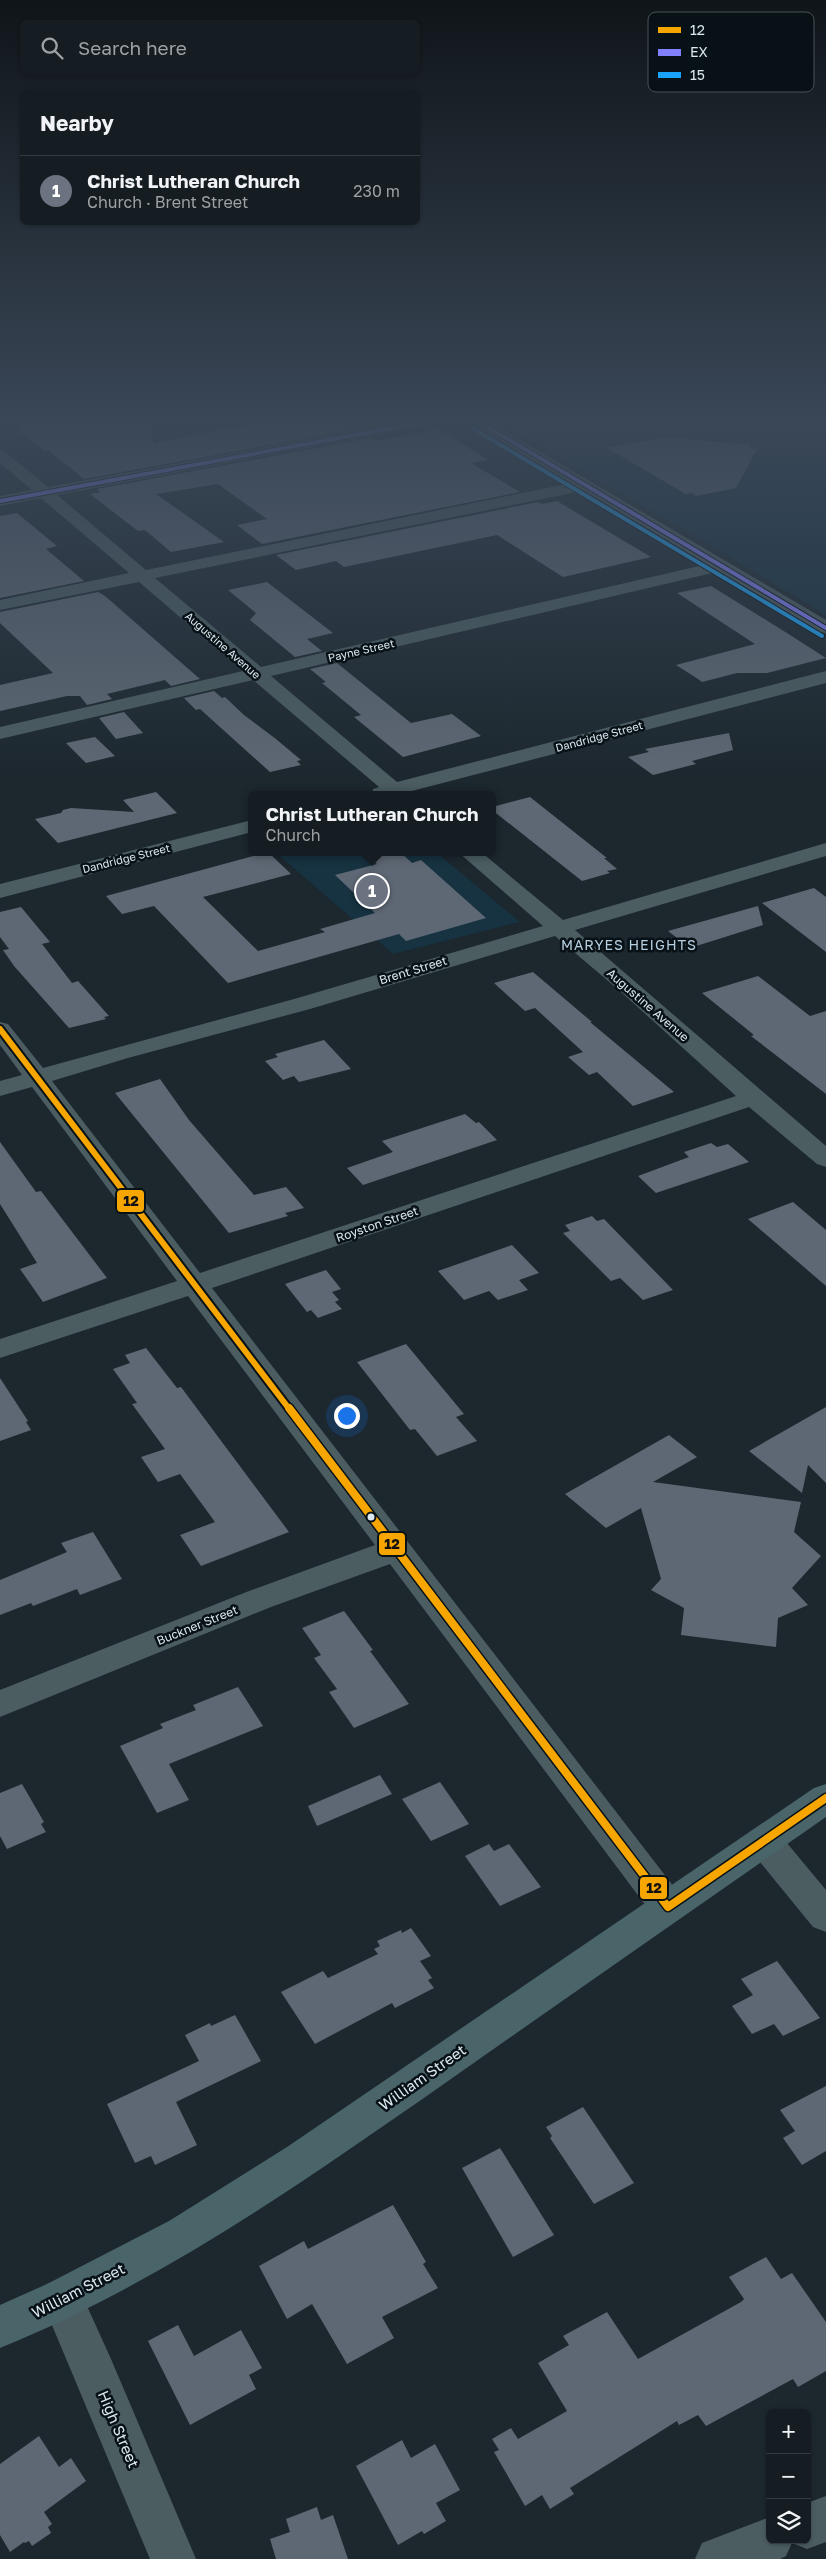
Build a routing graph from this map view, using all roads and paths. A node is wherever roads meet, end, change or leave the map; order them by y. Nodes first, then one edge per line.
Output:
1 (99, 539) edge
2 (320, 539) edge
3 (677, 539) edge
4 (721, 566) junction
5 (142, 576) junction
6 (0, 606) edge
7 (826, 628) edge
8 (256, 674) junction
9 (826, 677) edge
10 (0, 733) edge
11 (396, 791) edge
12 (401, 791) edge
13 (248, 827) edge
14 (825, 850) edge
15 (473, 856) edge
16 (0, 891) edge
17 (557, 927) junction
18 (0, 1029) edge
19 (37, 1078) junction
20 (0, 1089) edge
21 (753, 1098) junction
22 (826, 1159) edge
23 (195, 1285) junction
24 (0, 1349) edge
25 (396, 1550) junction
26 (0, 1704) edge
27 (826, 1798) edge
28 (764, 1841) junction
29 (668, 1907) junction
30 (826, 1916) edge
31 (62, 2300) junction
32 (0, 2327) edge
33 (826, 2519) edge
34 (811, 2525) edge
35 (766, 2541) edge
36 (173, 2559) edge
37 (718, 2559) edge

1 - 5 street, Augustine Avenue
2 - 5 street
3 - 4 street
4 - 7 street
4 - 8 street, Payne Street
5 - 6 street
5 - 8 street, Augustine Avenue
8 - 10 street, Payne Street
8 - 11 street, Augustine Avenue
9 - 12 street, Dandridge Street
13 - 16 street, Dandridge Street
14 - 17 street, Brent Street
15 - 17 street, Augustine Avenue
17 - 19 street, Brent Street
17 - 21 street, Augustine Avenue
18 - 19 street
19 - 20 street, Brent Street
19 - 23 street
21 - 22 street, Augustine Avenue
21 - 23 street, Royston Street
23 - 24 street, Royston Street
23 - 25 street
25 - 26 street, Buckner Street
25 - 29 street
27 - 28 main road, William Street
28 - 29 main road, William Street
28 - 30 street
29 - 31 main road, William Street
31 - 32 main road, William Street
31 - 36 street, High Street
33 - 34 street
35 - 37 street

